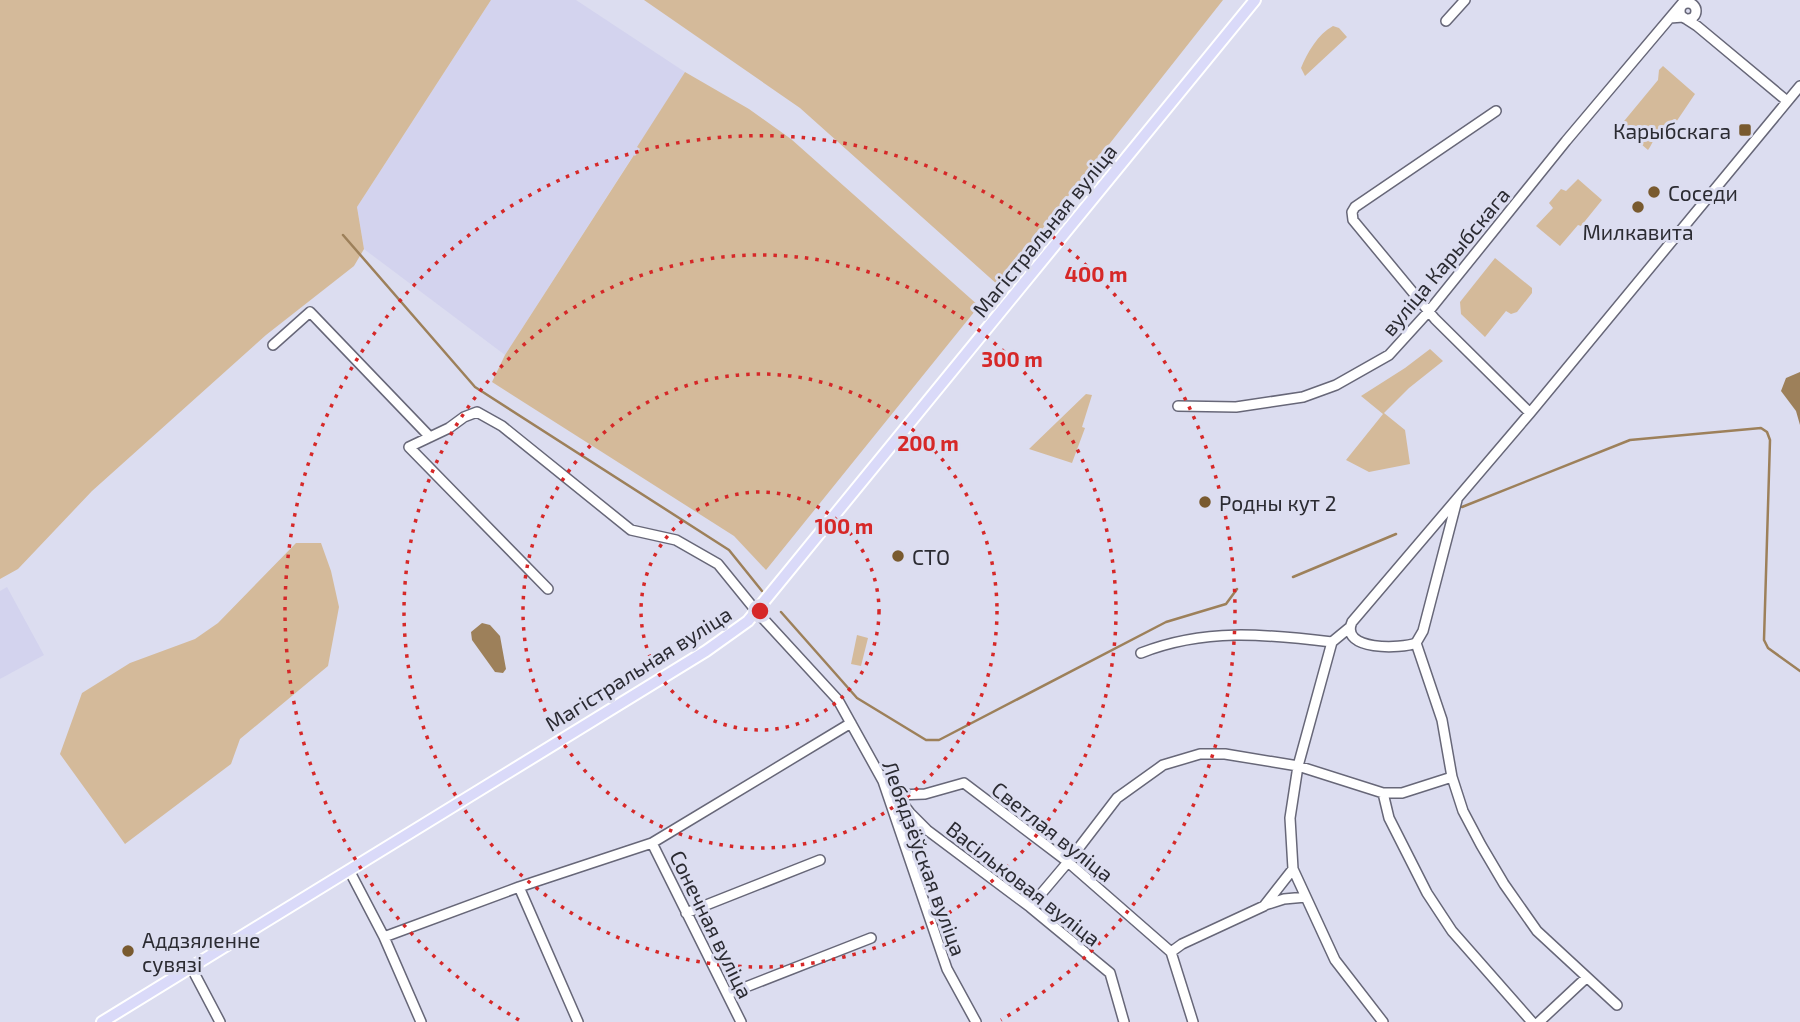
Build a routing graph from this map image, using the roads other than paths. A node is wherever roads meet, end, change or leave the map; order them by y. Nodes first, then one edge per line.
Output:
1 (1255, 0) edge
2 (1465, 0) edge
3 (1684, 3) edge
4 (1696, 5) edge
5 (1684, 17) junction
6 (1670, 18) junction
7 (1446, 21) dead end
8 (1697, 26) junction
9 (1800, 86) edge
10 (1787, 101) junction
11 (1496, 111) dead end
12 (1429, 312) junction
13 (273, 345) dead end
14 (1178, 406) dead end
15 (1530, 413) junction
16 (430, 437) junction
17 (1457, 500) junction
18 (548, 589) dead end
19 (757, 612) junction
20 (1349, 628) junction
21 (1332, 642) junction
22 (1416, 643) junction
23 (1141, 653) dead end
24 (850, 723) junction
25 (1298, 766) junction
26 (1452, 777) junction
27 (883, 781) junction
28 (1383, 793) junction
29 (897, 795) junction
30 (910, 813) junction
31 (896, 820) junction
32 (652, 843) junction
33 (820, 860) dead end
34 (1068, 862) junction
35 (1293, 869) junction
36 (349, 870) junction
37 (519, 887) junction
38 (1306, 897) junction
39 (1030, 906) junction
40 (1264, 906) junction
41 (687, 913) junction
42 (384, 937) junction
43 (872, 938) dead end
44 (1171, 953) junction
45 (191, 967) junction
46 (1586, 978) junction
47 (727, 994) junction
48 (1617, 1005) dead end
49 (102, 1022) edge
50 (220, 1022) edge
51 (421, 1022) edge
52 (578, 1022) edge
53 (741, 1022) edge
54 (976, 1022) edge
55 (1124, 1022) edge
56 (1193, 1022) edge
57 (1383, 1022) edge
58 (1532, 1022) edge
59 (1539, 1022) edge

1 - 19 main road, Магістральная вуліца
2 - 7 street
3 - 4 street
3 - 5 street
3 - 6 street, вуліца Карыбскага
4 - 5 street
4 - 8 street
5 - 6 street
5 - 8 street
6 - 12 street, вуліца Карыбскага
8 - 10 street
9 - 10 street
10 - 15 street
11 - 12 street
12 - 14 street, вуліца Карыбскага
12 - 15 street
13 - 16 street
15 - 17 street
16 - 18 street
16 - 19 street, Лебядзёўская вуліца
17 - 20 street
17 - 22 street
19 - 24 street, Лебядзёўская вуліца
19 - 36 main road, Магістральная вуліца
20 - 21 street
20 - 22 street
21 - 23 street
21 - 25 street
22 - 26 street
24 - 27 street, Лебядзёўская вуліца
24 - 32 street
25 - 28 street
25 - 34 street
25 - 35 street
26 - 28 street
26 - 46 street
27 - 29 street, Васільковая вуліца
27 - 31 street, Лебядзёўская вуліца
28 - 58 street
29 - 30 street, Васільковая вуліца
29 - 34 street, Светлая вуліца
30 - 31 street
30 - 39 street, Васільковая вуліца
31 - 54 street, Лебядзёўская вуліца
32 - 37 street
32 - 41 street, Сонечная вуліца
33 - 41 street
34 - 39 street
34 - 44 street, Светлая вуліца
35 - 38 street
35 - 40 street
36 - 42 street
36 - 45 main road, Магістральная вуліца
37 - 42 street
37 - 52 street
38 - 40 street
38 - 57 street
39 - 55 street, Васільковая вуліца
40 - 44 street
41 - 47 street, Сонечная вуліца
42 - 51 street
43 - 47 street
44 - 56 street
45 - 49 main road, Магістральная вуліца
45 - 50 street
46 - 48 street
46 - 59 street
47 - 53 street, Сонечная вуліца

